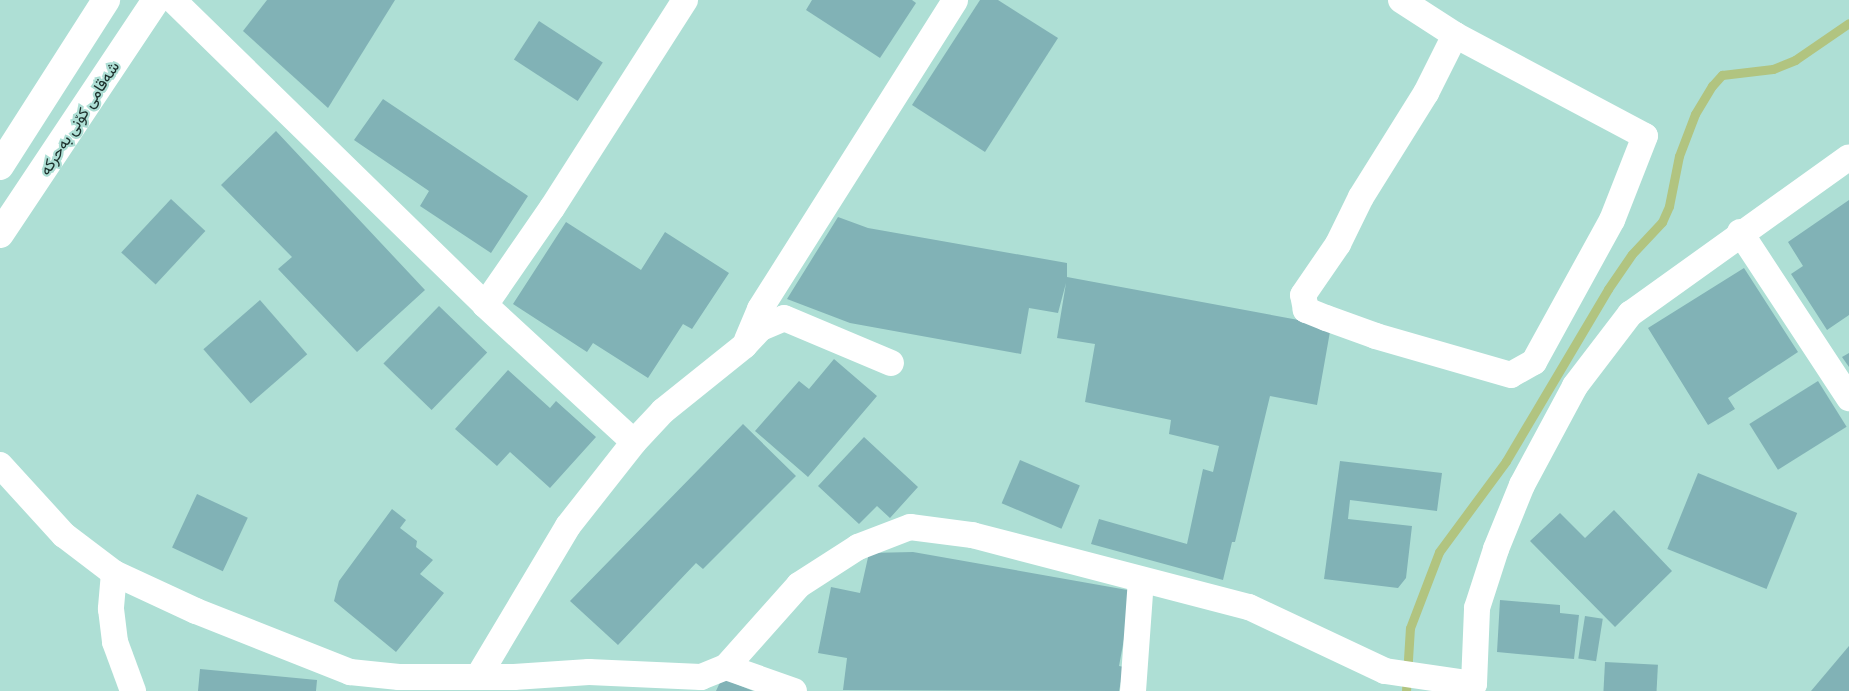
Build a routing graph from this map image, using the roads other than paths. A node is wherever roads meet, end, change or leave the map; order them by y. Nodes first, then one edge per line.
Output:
1 (106, 0) edge
2 (156, 0) edge
3 (173, 0) edge
4 (685, 0) edge
5 (955, 0) edge
6 (1401, 0) edge
7 (1455, 35) junction
8 (1849, 158) edge
9 (0, 166) edge
10 (1740, 232) junction
11 (0, 234) edge
12 (485, 305) junction
13 (744, 346) junction
14 (891, 363) dead end
15 (1849, 398) edge
16 (634, 442) junction
17 (0, 465) edge
18 (114, 573) junction
19 (1141, 580) junction
20 (726, 667) junction
21 (478, 677) junction
22 (698, 684) edge
23 (1475, 688) edge
24 (133, 691) edge
25 (794, 691) edge
26 (1133, 691) edge

1 - 9 street
2 - 11 street, شەقامی کۆنی بەحرکە
3 - 12 street
4 - 12 street
5 - 13 street
6 - 7 street
7 - 7 street
8 - 10 street
10 - 15 street
10 - 23 street
12 - 16 street
13 - 14 street
13 - 16 street
16 - 21 street
17 - 18 street
18 - 21 street
18 - 24 street
19 - 20 street
19 - 23 street
19 - 26 street
20 - 22 street
20 - 25 street
21 - 22 street

